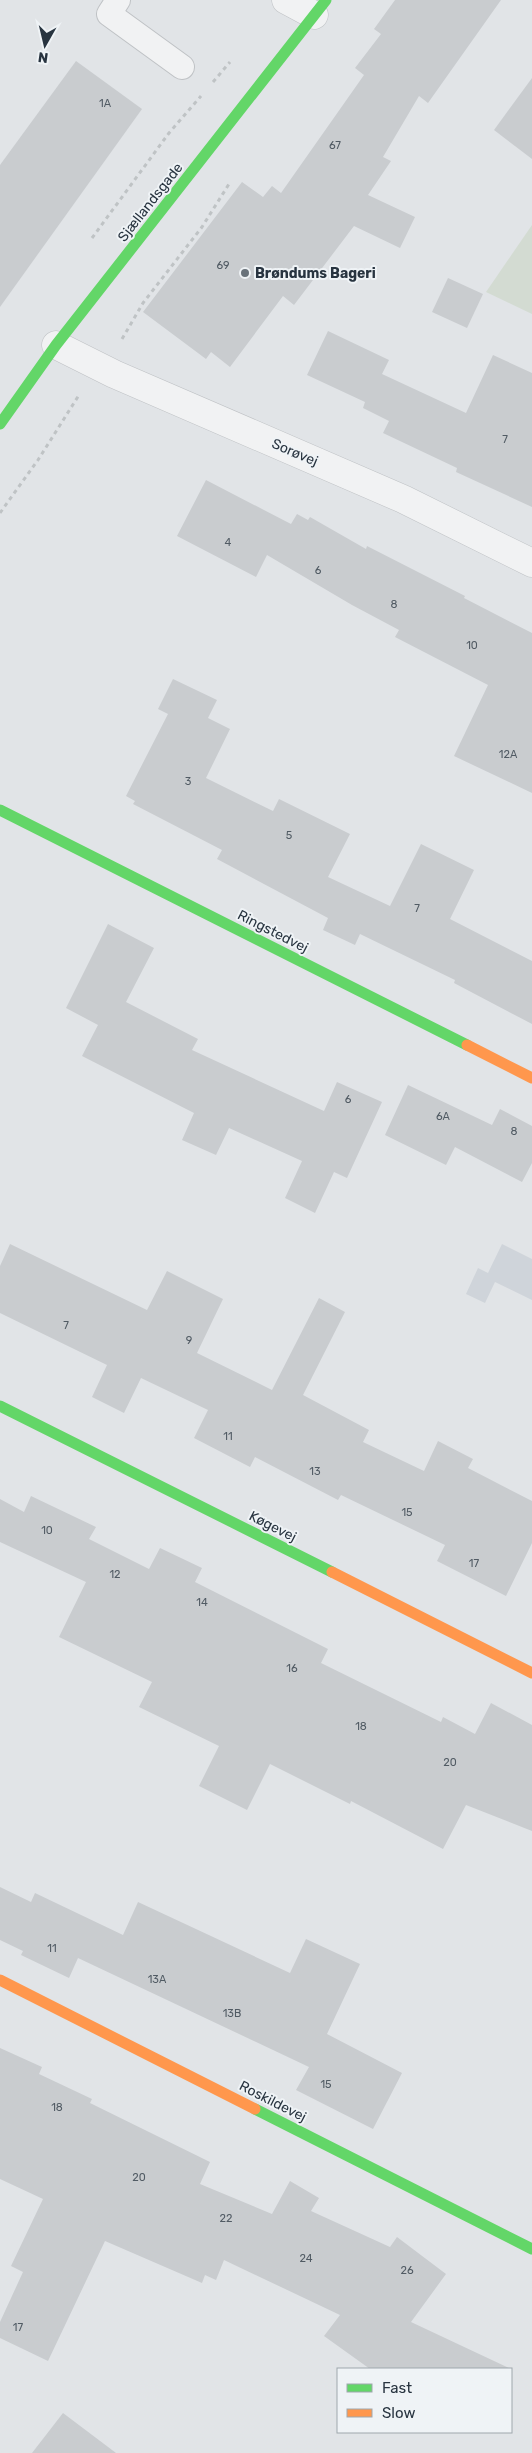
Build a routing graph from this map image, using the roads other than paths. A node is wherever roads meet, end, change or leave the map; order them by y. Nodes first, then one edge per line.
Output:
1 (118, 0) edge
2 (286, 0) edge
3 (320, 8) edge
4 (182, 67) dead end
5 (56, 345) junction
6 (0, 424) edge
7 (532, 563) edge
8 (0, 810) edge
9 (532, 1078) edge
10 (0, 1406) edge
11 (532, 1673) edge
12 (0, 1980) edge
13 (532, 2249) edge

1 - 4 lane
2 - 3 street
3 - 5 street, Sjællandsgade
5 - 6 street, Sjællandsgade
5 - 7 street, Sorøvej
8 - 9 street, Ringstedvej
10 - 11 street, Køgevej
12 - 13 street, Roskildevej

